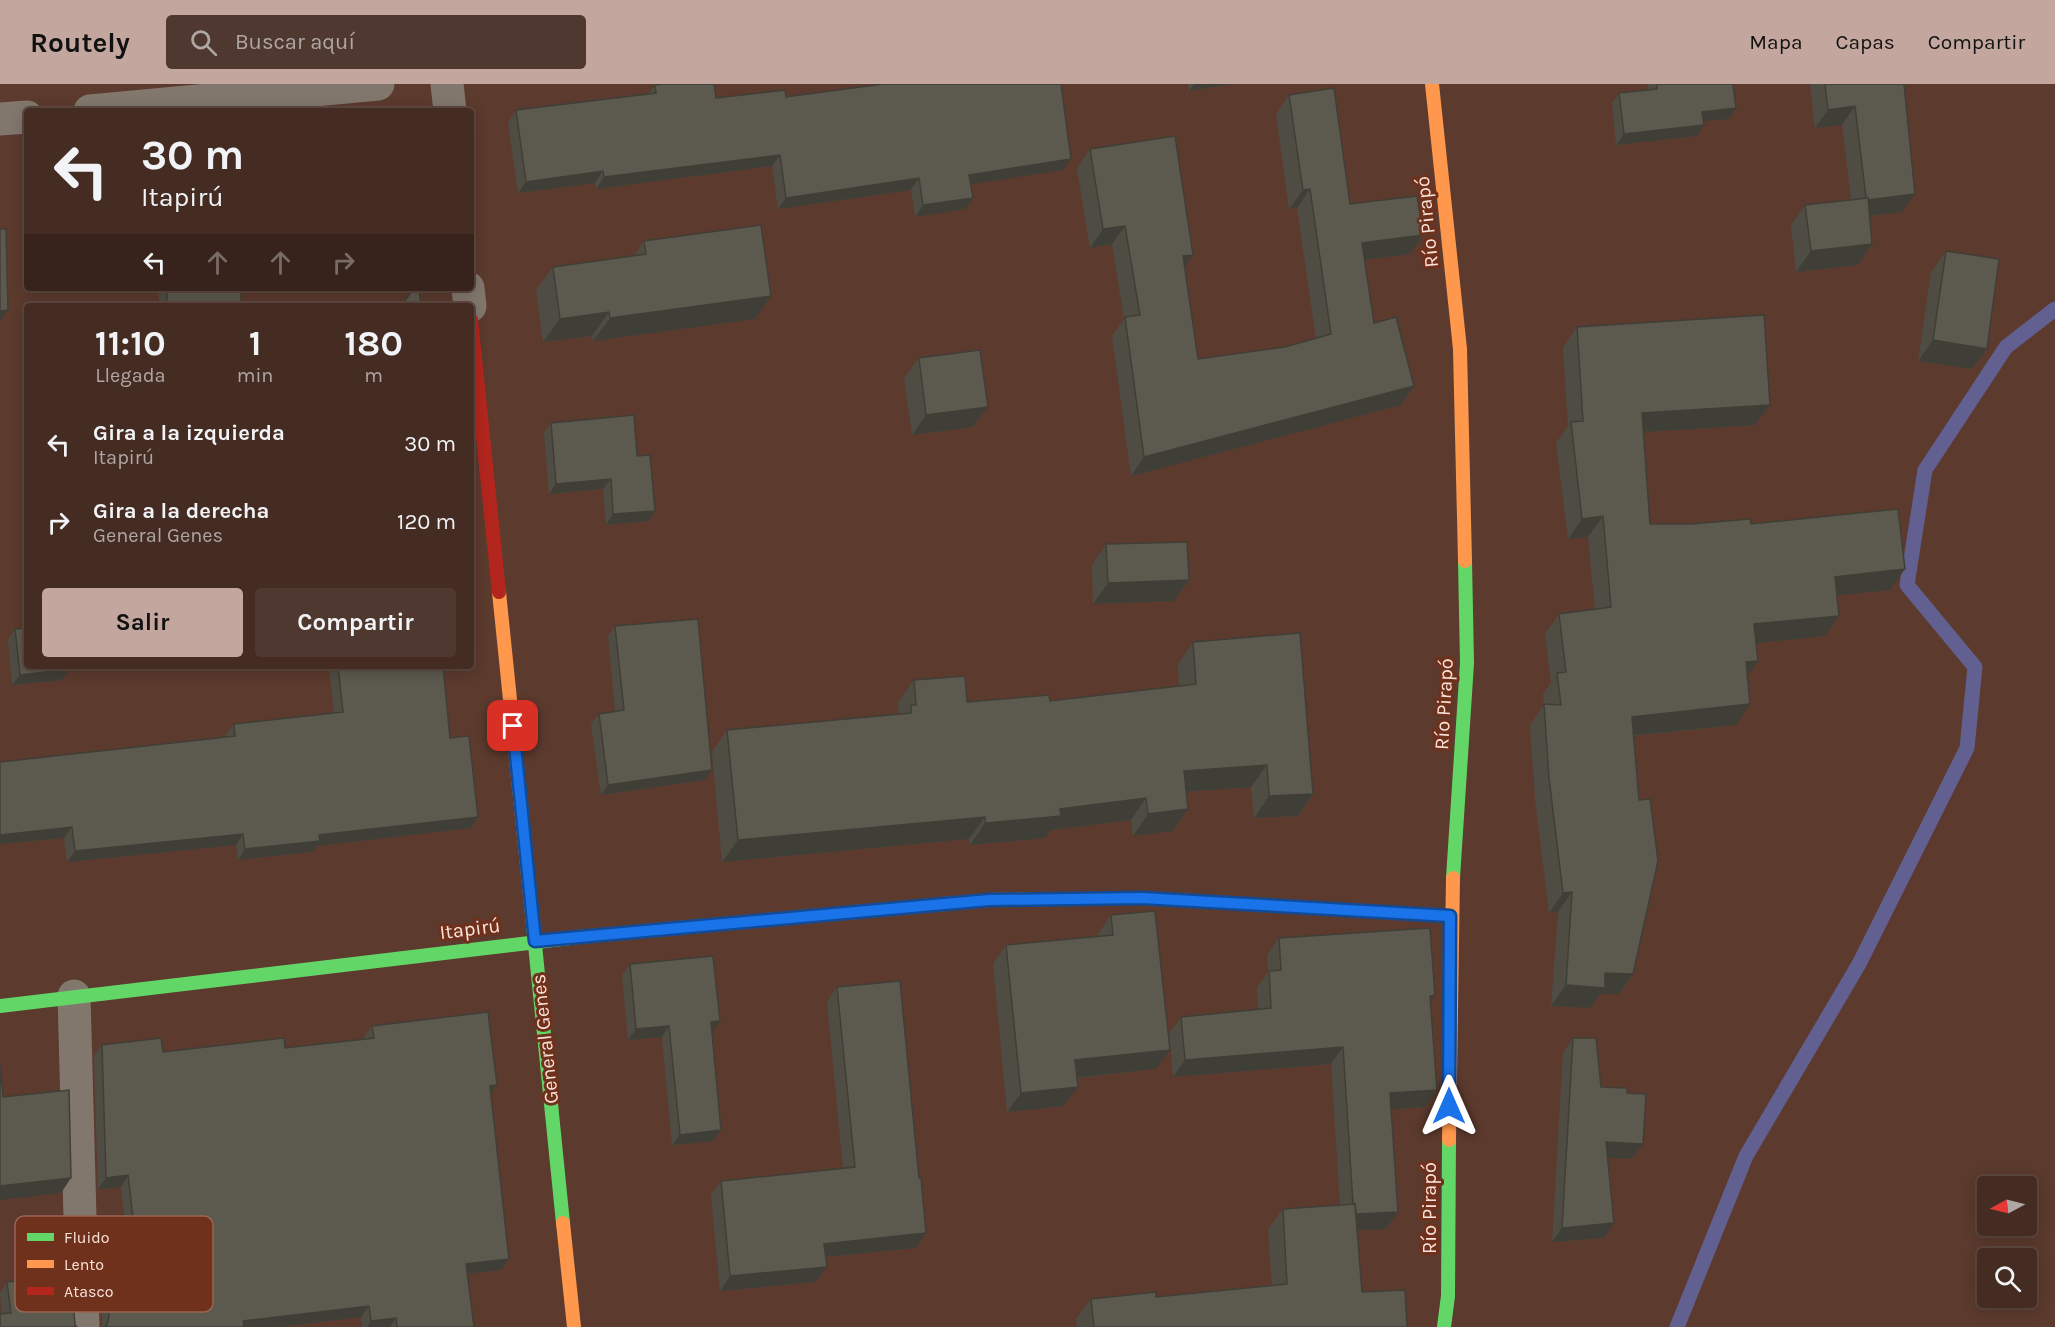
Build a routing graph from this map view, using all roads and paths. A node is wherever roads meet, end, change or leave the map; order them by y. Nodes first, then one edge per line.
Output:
1 (378, 84) edge
2 (447, 84) edge
3 (1432, 84) edge
4 (122, 108) edge
5 (450, 108) edge
6 (24, 117) edge
7 (0, 119) edge
8 (474, 349) edge
9 (1450, 916) junction
10 (535, 941) junction
11 (74, 996) junction
12 (0, 1005) edge
13 (80, 1216) edge
14 (83, 1312) edge
15 (83, 1327) edge
16 (574, 1327) edge
17 (1444, 1327) edge

1 - 4 street
2 - 5 street
3 - 9 street, Río Pirapó
6 - 7 street
8 - 10 street, General Genes
9 - 10 street, Itapirú
9 - 17 street, Río Pirapó
10 - 11 street, Itapirú
10 - 16 street, General Genes
11 - 12 street, Itapirú
11 - 13 street
14 - 15 street

